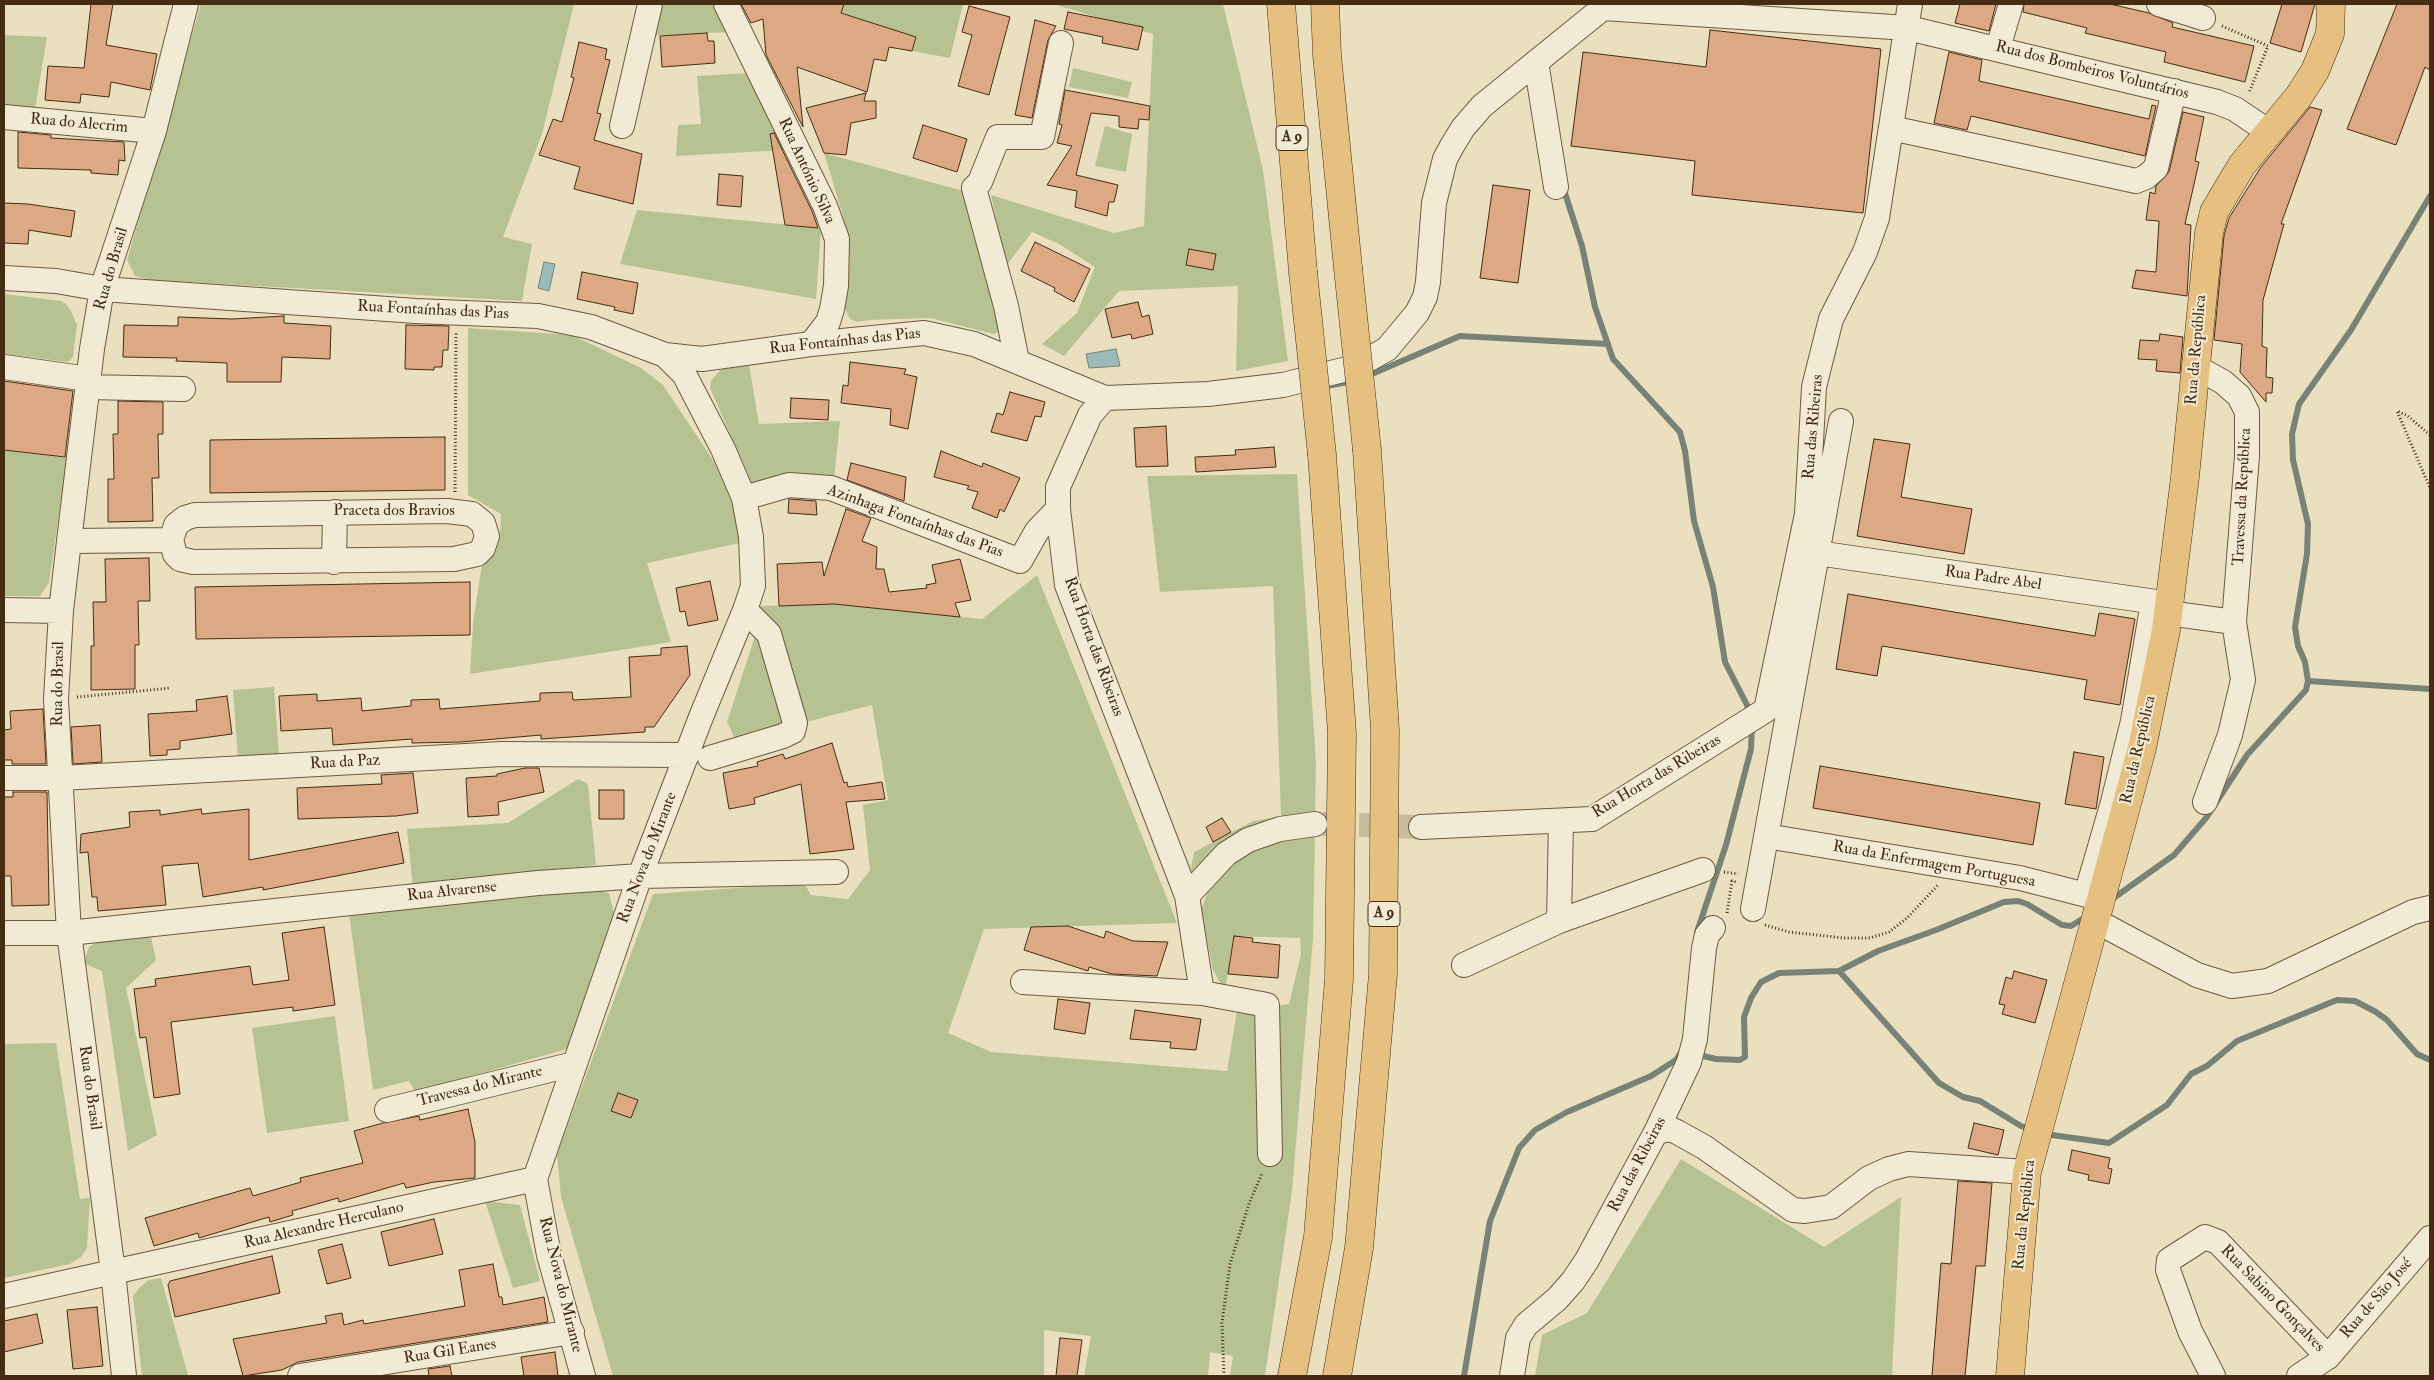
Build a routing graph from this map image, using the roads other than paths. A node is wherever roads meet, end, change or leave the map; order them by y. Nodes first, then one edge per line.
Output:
1 (186, 4) edge
2 (650, 4) edge
3 (726, 4) edge
4 (1281, 4) edge
5 (1325, 4) edge
6 (1910, 4) edge
7 (2011, 4) edge
8 (2158, 4) edge
9 (2331, 4) edge
10 (1605, 6) edge
11 (2203, 18) road end
12 (1908, 28) junction
13 (1061, 43) dead end
14 (1998, 48) junction
15 (1536, 62) junction
16 (2174, 91) junction
17 (4, 117) edge
18 (622, 126) dead end
19 (1891, 128) junction
20 (154, 131) junction
21 (2269, 132) junction
22 (1556, 187) dead end
23 (4, 278) edge
24 (102, 289) junction
25 (811, 344) junction
26 (665, 355) junction
27 (1017, 361) junction
28 (4, 367) edge
29 (2196, 367) junction
30 (88, 383) junction
31 (183, 389) dead end
32 (1105, 398) junction
33 (1841, 421) dead end
34 (744, 498) junction
35 (1058, 509) junction
36 (335, 512) junction
37 (171, 540) junction
38 (69, 541) junction
39 (1817, 553) junction
40 (334, 562) junction
41 (2164, 606) junction
42 (4, 610) edge
43 (746, 610) junction
44 (61, 611) junction
45 (2234, 622) junction
46 (1766, 710) joint
47 (698, 756) junction
48 (4, 778) edge
49 (61, 778) junction
50 (2206, 802) dead end
51 (1561, 821) junction
52 (1315, 824) tunnel mouth
53 (1421, 827) tunnel mouth
54 (1766, 836) junction
55 (1704, 870) road end
56 (836, 872) dead end
57 (640, 876) junction
58 (1187, 896) junction
59 (2094, 905) junction
60 (2430, 908) edge
61 (1757, 917) road end
62 (1558, 921) junction
63 (1713, 928) dead end
64 (4, 933) edge
65 (69, 933) junction
66 (1464, 965) dead end
67 (1023, 982) dead end
68 (1202, 993) junction
69 (574, 1064) junction
70 (387, 1110) dead end
71 (1656, 1132) junction
72 (1270, 1154) road end
73 (2027, 1172) junction
74 (535, 1179) junction
75 (2430, 1238) edge
76 (114, 1272) junction
77 (4, 1296) edge
78 (572, 1332) junction
79 (2328, 1357) junction
80 (124, 1376) edge
81 (300, 1376) edge
82 (583, 1376) edge
83 (1292, 1376) edge
84 (1337, 1376) edge
85 (1512, 1376) edge
86 (2010, 1376) edge
87 (2213, 1376) edge
88 (2299, 1376) edge

1 - 20 street, Rua do Brasil
2 - 18 street
3 - 25 street, Rua António Silva
4 - 83 main road, A 9, bridge
5 - 84 main road, A 9, bridge
6 - 12 street, Rua das Ribeiras
7 - 14 street
8 - 11 street
9 - 21 main road, Rua da República
10 - 12 street, Rua dos Bombeiros Voluntários
10 - 15 street, Rua Fontaínhas das Pias
12 - 14 street, Rua dos Bombeiros Voluntários
12 - 19 street, Rua das Ribeiras
13 - 27 street
14 - 16 street, Rua dos Bombeiros Voluntários
15 - 22 street
15 - 32 street, Rua Fontaínhas das Pias
16 - 19 street
16 - 21 street, Rua dos Bombeiros Voluntários
17 - 20 street, Rua do Alecrim
19 - 46 street, Rua das Ribeiras
20 - 24 street, Rua do Brasil
21 - 29 main road, Rua da República
23 - 24 street, Rua Fontaínhas das Pias
24 - 26 street, Rua Fontaínhas das Pias
24 - 30 street, Rua do Brasil
25 - 26 street, Rua Fontaínhas das Pias
25 - 27 street, Rua Fontaínhas das Pias
26 - 34 street, Rua Nova do Mirante
27 - 32 street, Rua Fontaínhas das Pias
28 - 30 street
29 - 41 main road, Rua da República
29 - 45 street, Travessa da República
30 - 31 street
30 - 38 street, Rua do Brasil
32 - 35 street, Rua Horta das Ribeiras
33 - 39 street
34 - 35 street, Azinhaga Fontaínhas das Pias
34 - 43 street, Rua Nova do Mirante
35 - 58 street, Rua Horta das Ribeiras
36 - 37 street, Praceta dos Bravios
36 - 40 street
36 - 40 street, Praceta dos Bravios
37 - 38 street
37 - 40 street, Praceta dos Bravios
38 - 44 street, Rua do Brasil
39 - 41 street, Rua Padre Abel
39 - 54 street
41 - 45 street
41 - 59 main road, Rua da República
42 - 44 street
43 - 47 street, Rua Nova do Mirante
43 - 47 street, Rua da Paz
44 - 49 street, Rua do Brasil
45 - 50 street, Travessa da República
46 - 51 street, Rua Horta das Ribeiras
47 - 49 street, Rua da Paz
47 - 57 street, Rua Nova do Mirante
48 - 49 street, Rua da Paz
49 - 65 street, Rua do Brasil
51 - 53 street, Rua Horta das Ribeiras
51 - 62 street
52 - 58 street
54 - 59 street, Rua da Enfermagem Portuguesa
54 - 61 street
55 - 62 street
56 - 57 street, Rua Alvarense
57 - 65 street, Rua Alvarense
57 - 69 street, Rua Nova do Mirante
58 - 68 street, Rua Horta das Ribeiras
59 - 60 street, Rua da Enfermagem Portuguesa
59 - 73 main road, Rua da República
62 - 66 street
63 - 71 street, Rua das Ribeiras
64 - 65 street, Rua Alvarense
65 - 76 street, Rua do Brasil
67 - 68 street
68 - 72 street
69 - 70 street, Travessa do Mirante
69 - 74 street, Rua Nova do Mirante
71 - 73 street
71 - 85 street, Rua das Ribeiras
73 - 86 main road, Rua da República
74 - 76 street, Rua Alexandre Herculano
74 - 78 street, Rua Nova do Mirante
75 - 79 street, Rua de São José
76 - 77 street, Rua Alexandre Herculano
76 - 80 street, Rua do Brasil
78 - 81 street, Rua Gil Eanes
78 - 82 street, Rua Nova do Mirante
79 - 87 street, Rua Sabino Gonçalves
79 - 88 street, Rua de São José

